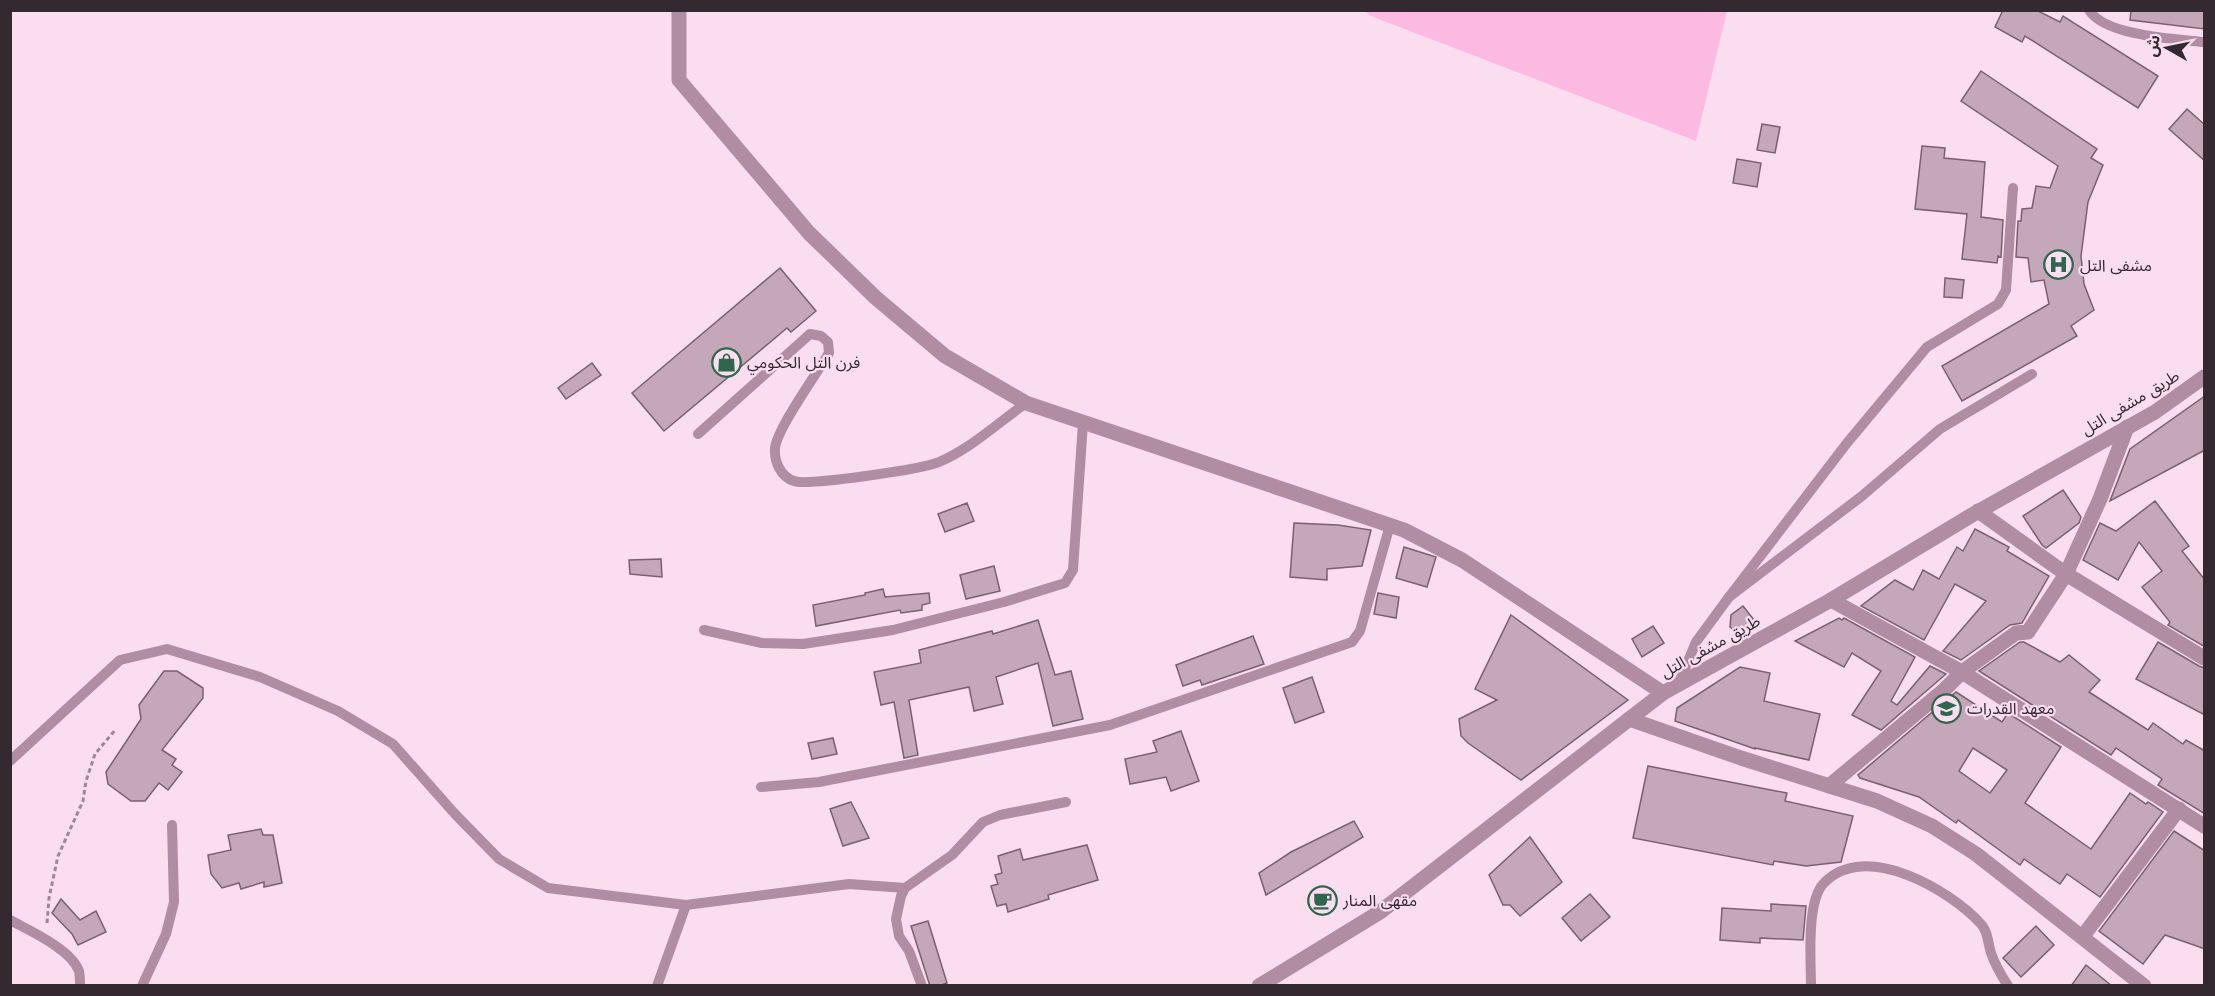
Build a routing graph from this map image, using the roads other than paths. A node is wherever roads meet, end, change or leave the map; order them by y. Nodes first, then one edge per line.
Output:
1 (679, 10) edge
2 (2089, 10) edge
3 (2205, 42) edge
4 (2013, 188) dead end
5 (2032, 374) dead end
6 (2205, 377) edge
7 (1026, 404) junction
8 (1083, 423) junction
9 (2127, 427) junction
10 (698, 434) dead end
11 (1978, 511) junction
12 (1390, 525) junction
13 (2066, 574) junction
14 (1729, 597) junction
15 (1831, 600) junction
16 (704, 630) dead end
17 (2205, 658) edge
18 (1962, 672) junction
19 (1678, 684) junction
20 (1663, 693) junction
21 (1629, 719) junction
22 (10, 761) edge
23 (1830, 786) junction
24 (761, 787) dead end
25 (1066, 802) dead end
26 (2179, 809) junction
27 (171, 825) dead end
28 (2205, 826) edge
29 (905, 888) junction
30 (686, 905) junction
31 (10, 920) edge
32 (2084, 936) junction
33 (80, 986) edge
34 (142, 986) edge
35 (657, 986) edge
36 (922, 986) edge
37 (1259, 986) edge
38 (1811, 986) edge
39 (2008, 986) edge
40 (2144, 986) edge

1 - 7 street
2 - 3 lane
4 - 14 lane
5 - 14 lane
6 - 9 street, طريق مشفى التل
7 - 8 street
7 - 10 lane
8 - 12 street
8 - 16 lane
9 - 11 street, طريق مشفى التل
9 - 13 street
11 - 13 street
11 - 15 street, طريق مشفى التل
12 - 20 street
12 - 24 lane
13 - 17 street
13 - 18 street
14 - 19 lane
15 - 18 street
15 - 19 street, طريق مشفى التل
18 - 23 street
18 - 26 street
19 - 20 street, طريق مشفى التل
20 - 21 street, طريق مشفى التل
21 - 23 street
21 - 37 street, طريق مشفى التل
22 - 30 lane
23 - 32 street
25 - 29 lane
26 - 28 street
26 - 32 street
27 - 34 lane
29 - 30 lane
29 - 36 lane
30 - 35 lane
31 - 33 lane
32 - 40 street
38 - 39 lane

